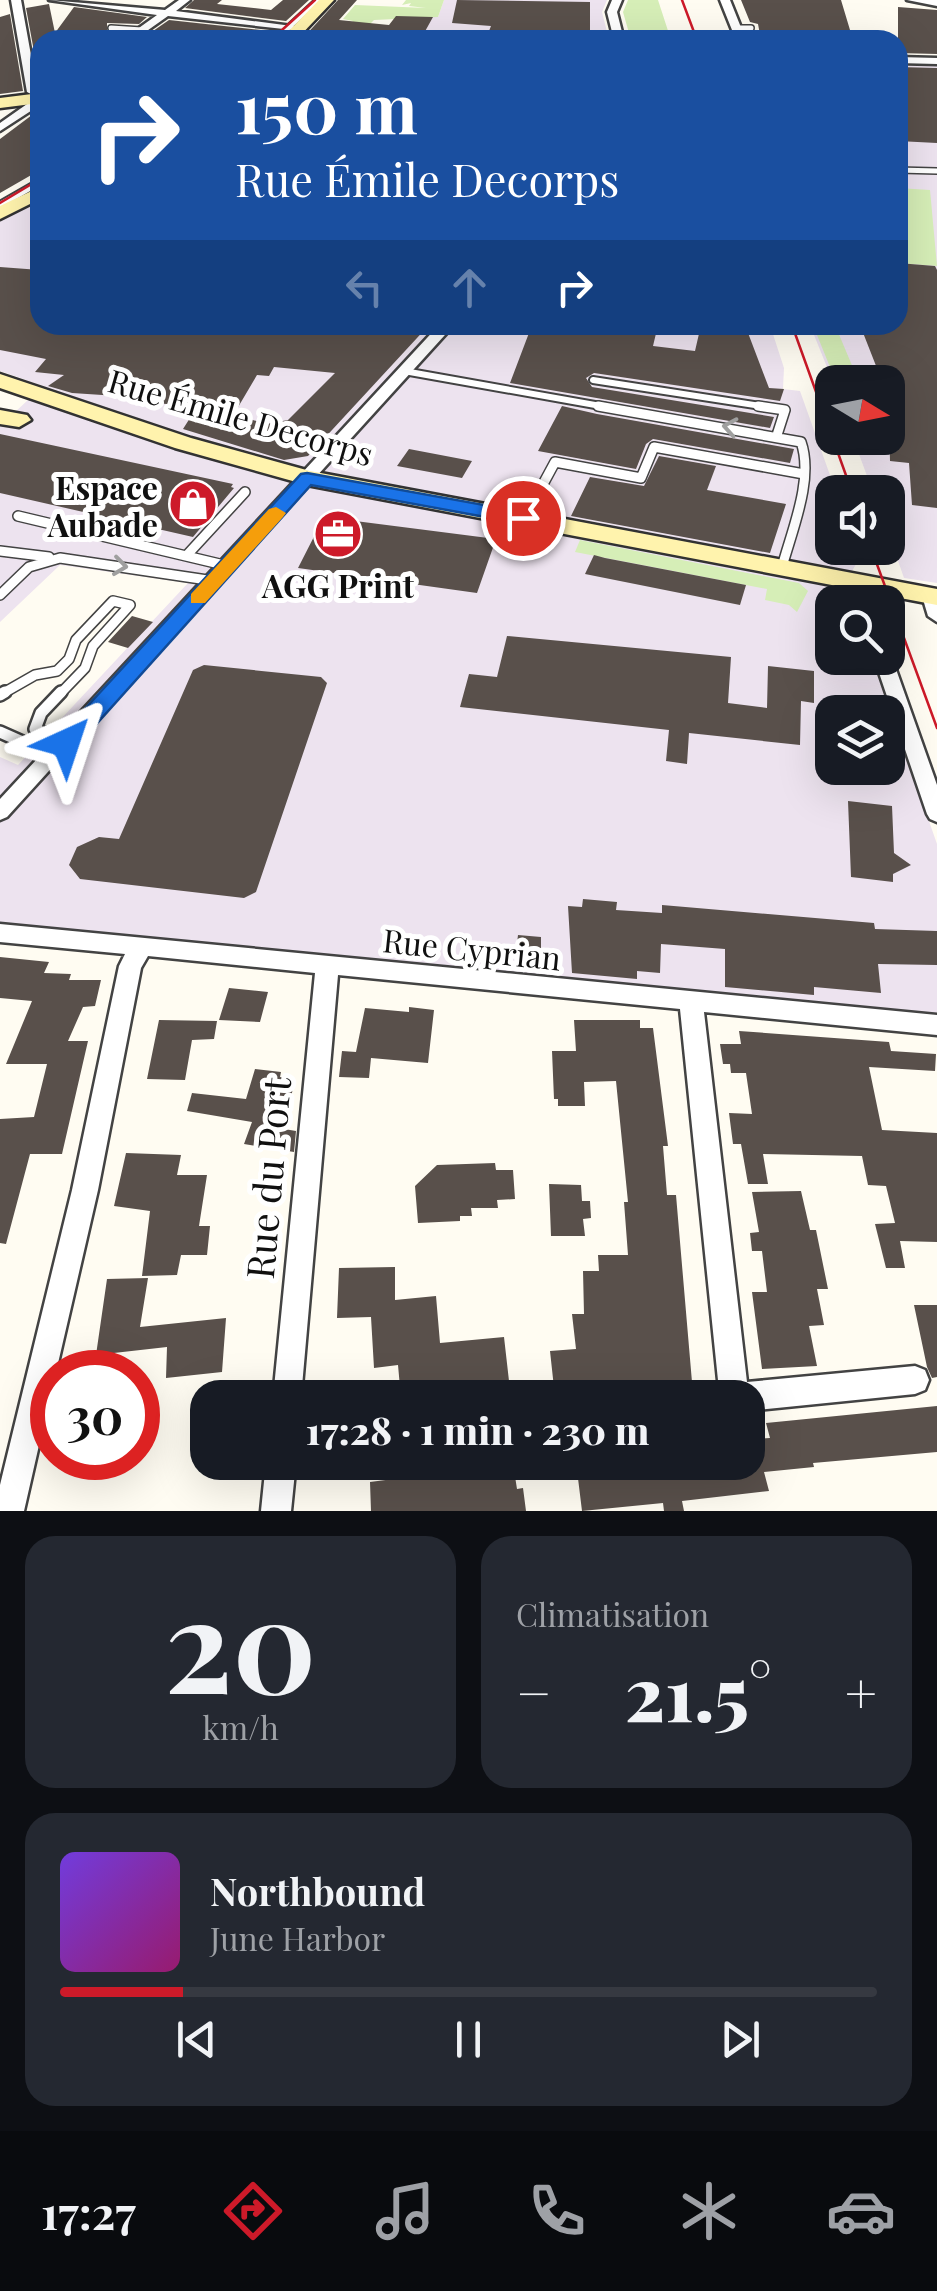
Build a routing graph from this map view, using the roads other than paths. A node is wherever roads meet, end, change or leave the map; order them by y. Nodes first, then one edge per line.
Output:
1 (16, 0) edge
2 (54, 0) edge
3 (185, 0) edge
4 (318, 0) edge
5 (327, 0) edge
6 (617, 0) edge
7 (725, 0) edge
8 (912, 0) edge
9 (937, 3) edge
10 (167, 13) junction
11 (111, 28) dead end
12 (736, 28) joint
13 (751, 28) dead end
14 (142, 30) joint
15 (281, 30) edge
16 (296, 30) edge
17 (296, 30) edge
18 (617, 30) edge
19 (908, 60) edge
20 (937, 61) edge
21 (30, 86) edge
22 (30, 99) edge
23 (0, 103) edge
24 (30, 106) edge
25 (0, 128) edge
26 (908, 170) edge
27 (937, 171) edge
28 (30, 194) edge
29 (30, 196) edge
30 (0, 205) edge
31 (0, 214) edge
32 (438, 335) edge
33 (404, 371) junction
34 (594, 380) dead end
35 (0, 381) edge
36 (777, 435) junction
37 (804, 474) junction
38 (307, 478) junction
39 (245, 492) dead end
40 (535, 499) dead end
41 (18, 516) dead end
42 (0, 551) edge
43 (187, 554) junction
44 (60, 558) junction
45 (228, 566) junction
46 (782, 568) junction
47 (214, 581) junction
48 (833, 585) edge
49 (0, 595) edge
50 (905, 599) edge
51 (935, 603) edge
52 (889, 675) edge
53 (0, 695) edge
54 (0, 732) edge
55 (60, 750) junction
56 (15, 790) edge
57 (0, 812) edge
58 (937, 814) edge
59 (0, 831) edge
60 (0, 933) edge
61 (141, 949) junction
62 (328, 966) junction
63 (690, 1003) junction
64 (937, 1025) edge
65 (289, 1380) edge
66 (730, 1380) edge
67 (915, 1380) dead end
68 (765, 1394) edge
69 (279, 1480) edge
70 (9, 1511) edge
71 (276, 1511) edge

1 - 21 street
2 - 10 street
3 - 10 street
4 - 16 lane
5 - 17 street
6 - 18 street
7 - 12 street
8 - 9 street
10 - 14 street
10 - 15 street
11 - 14 lane
12 - 13 lane
19 - 20 street
22 - 23 street
24 - 25 street
26 - 27 lane
28 - 30 lane
29 - 31 street
32 - 33 street
36 -> 33 lane
33 - 38 street
34 - 36 lane
35 - 38 street, Rue Émile Decorps
36 - 37 lane
37 - 40 lane
37 - 46 lane
38 - 45 street
38 - 46 street, Rue Émile Decorps
39 - 43 lane
41 - 43 lane
42 - 44 lane
43 - 45 lane
44 -> 47 lane
44 - 49 lane
45 - 47 street
46 - 48 street, Rue Émile Decorps
47 - 55 street
50 - 51 street, Rue Émile Decorps
52 - 58 street
53 - 55 lane
54 - 55 lane
55 - 56 street
56 - 57 street
56 - 59 street
60 - 61 street, Rue Cyprian
61 - 62 street, Rue Cyprian
61 - 70 street
62 - 63 street, Rue Cyprian
62 - 65 street, Rue du Port
63 - 64 street, Rue Cyprian
63 - 66 street
67 - 68 street
69 - 71 street

